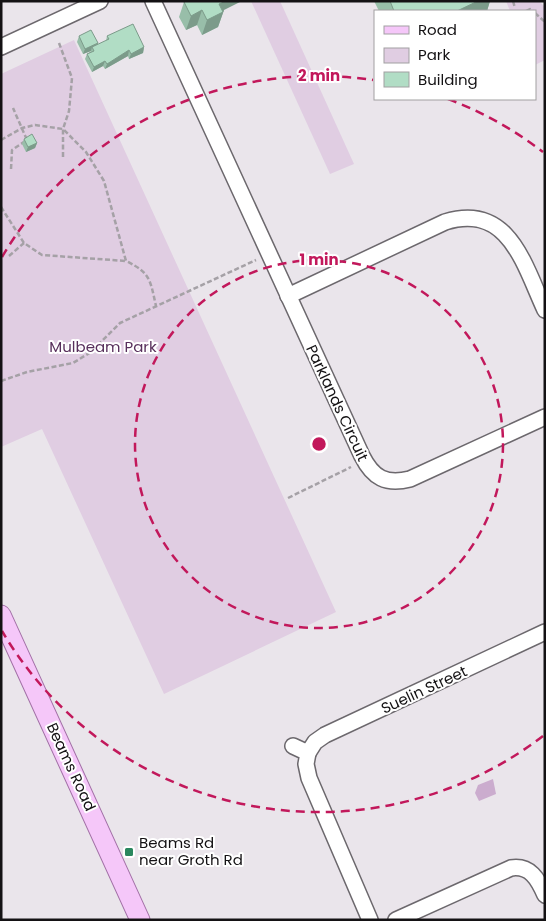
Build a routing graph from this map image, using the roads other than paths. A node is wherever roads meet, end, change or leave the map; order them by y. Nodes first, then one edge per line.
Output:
1 (100, 1) edge
2 (153, 1) edge
3 (1, 47) edge
4 (288, 296) junction
5 (545, 310) edge
6 (545, 417) edge
7 (1, 615) edge
8 (545, 632) edge
9 (292, 746) dead end
10 (308, 753) junction
11 (545, 895) edge
12 (140, 920) edge
13 (370, 920) edge
14 (396, 920) edge

1 - 3 street
2 - 4 street, Parklands Circuit
4 - 5 street
4 - 6 street, Parklands Circuit
7 - 12 main road, Beams Road
8 - 10 street, Suelin Street
9 - 10 street
10 - 13 street
11 - 14 street

